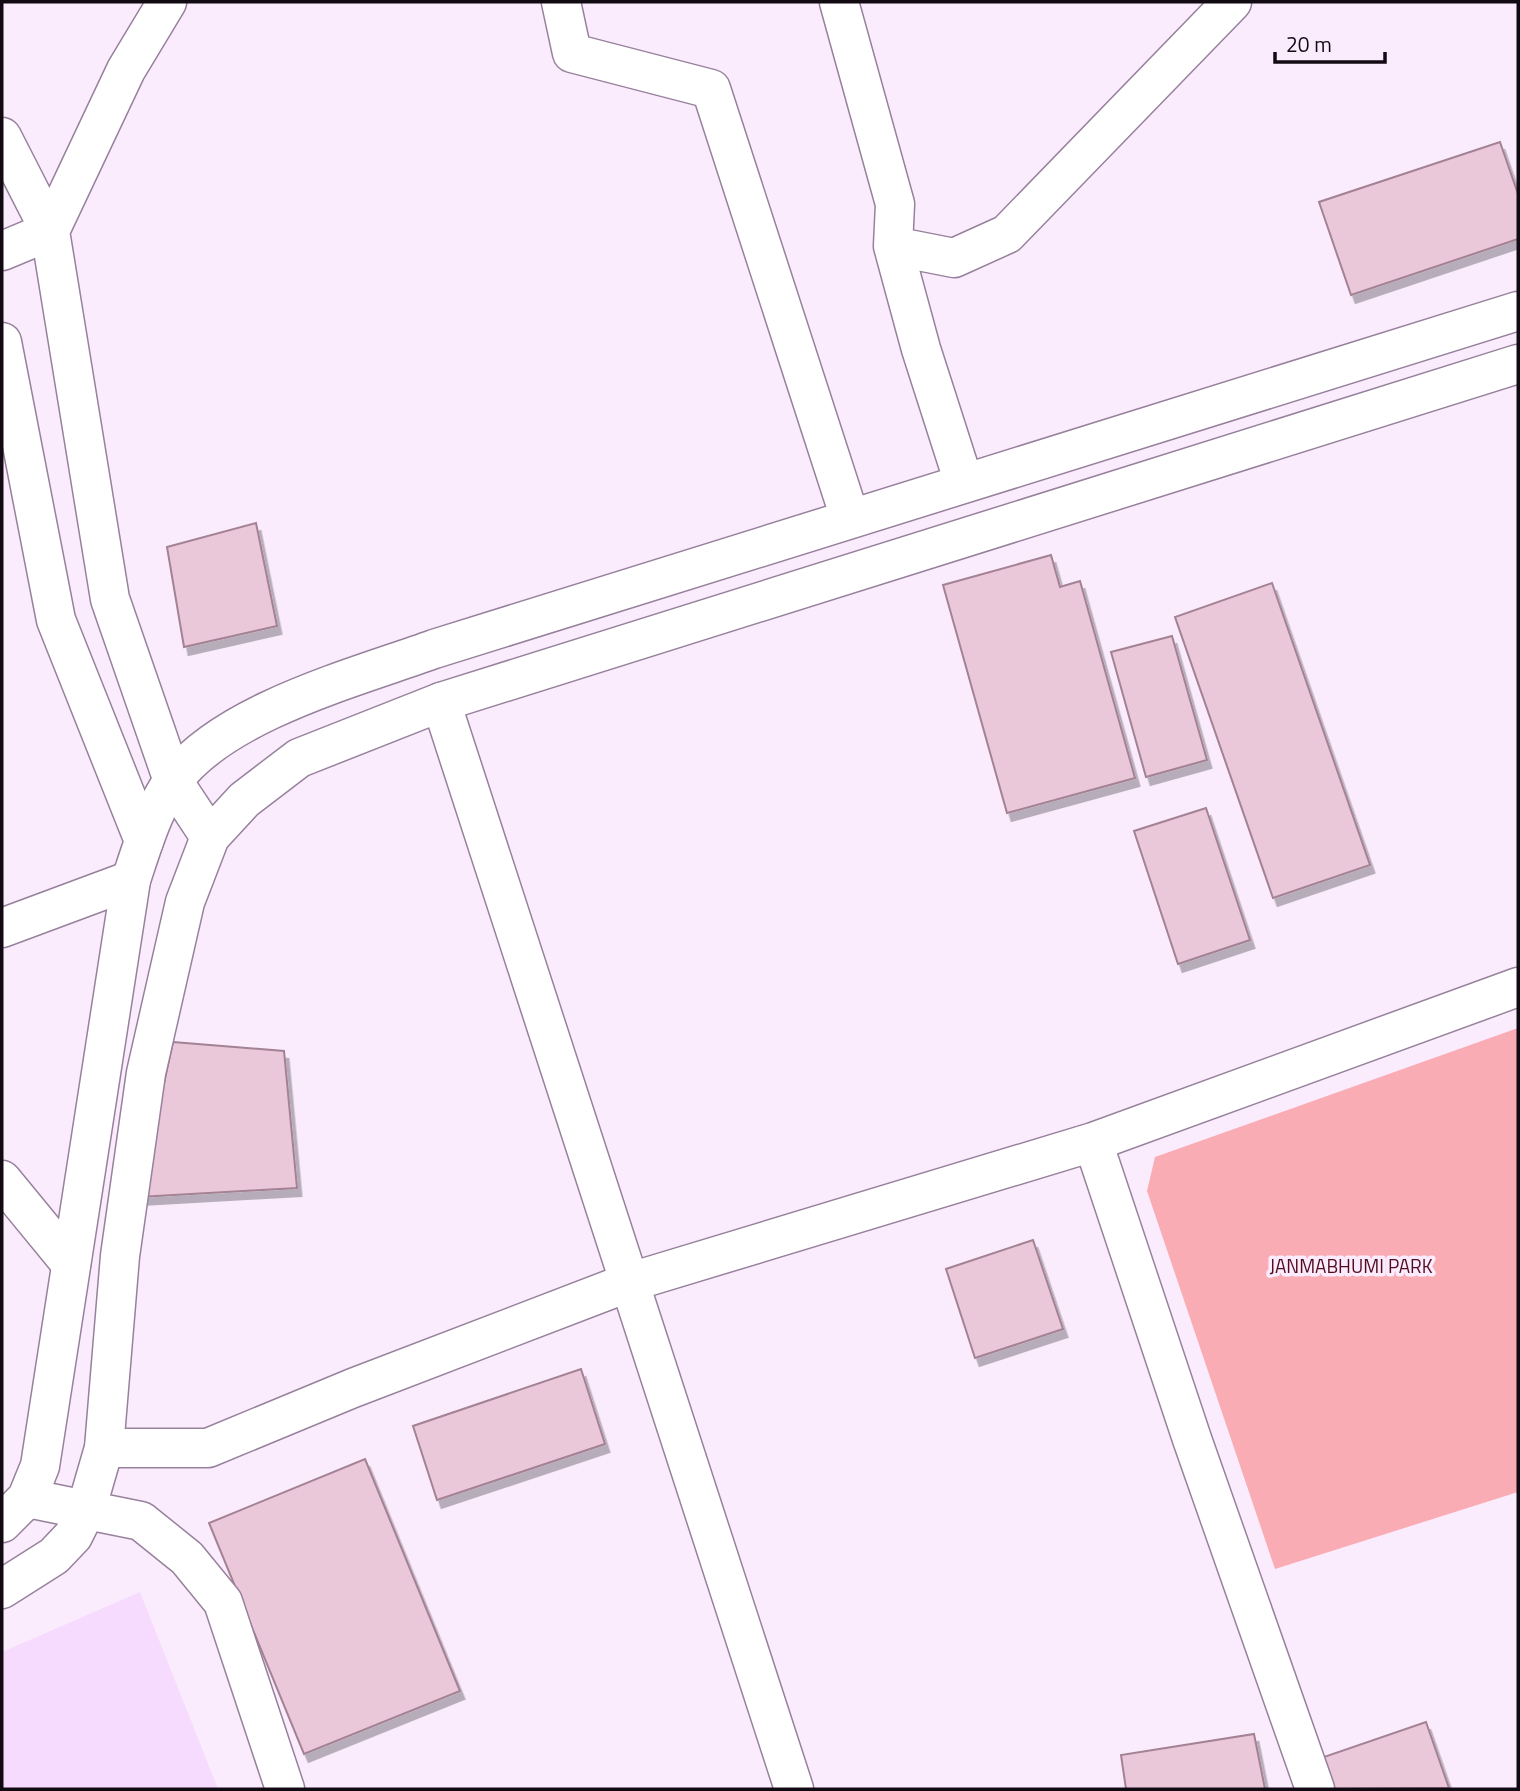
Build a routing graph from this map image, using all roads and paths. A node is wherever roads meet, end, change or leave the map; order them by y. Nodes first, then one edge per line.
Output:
1 (167, 2) edge
2 (561, 2) edge
3 (839, 2) edge
4 (1232, 2) edge
5 (2, 137) edge
6 (50, 232) junction
7 (893, 246) junction
8 (2, 251) edge
9 (1518, 311) edge
10 (2, 342) edge
11 (1518, 364) edge
12 (964, 483) junction
13 (850, 518) junction
14 (441, 702) junction
15 (173, 781) junction
16 (210, 837) junction
17 (144, 841) junction
18 (131, 880) junction
19 (2, 928) edge
20 (1518, 987) edge
21 (1093, 1142) junction
22 (2, 1181) edge
23 (71, 1264) junction
24 (627, 1283) junction
25 (104, 1448) junction
26 (86, 1510) junction
27 (14, 1511) edge
28 (2, 1589) edge
29 (285, 1789) edge
30 (794, 1789) edge
31 (1315, 1789) edge

1 - 6 main road
2 - 13 main road
3 - 7 main road
4 - 7 main road
5 - 6 main road
6 - 8 main road
6 - 15 main road
7 - 12 main road
9 - 12 main road
10 - 17 main road
11 - 14 main road
12 - 13 main road
13 - 15 main road
14 - 16 main road
14 - 24 main road
15 - 16 main road
15 - 17 main road
16 - 25 main road
17 - 18 main road
18 - 19 main road
18 - 23 main road
20 - 21 main road
21 - 24 main road
21 - 31 main road
22 - 23 main road
23 - 27 main road
24 - 25 main road
24 - 30 main road
25 - 26 main road
26 - 27 main road
26 - 28 main road
26 - 29 main road

